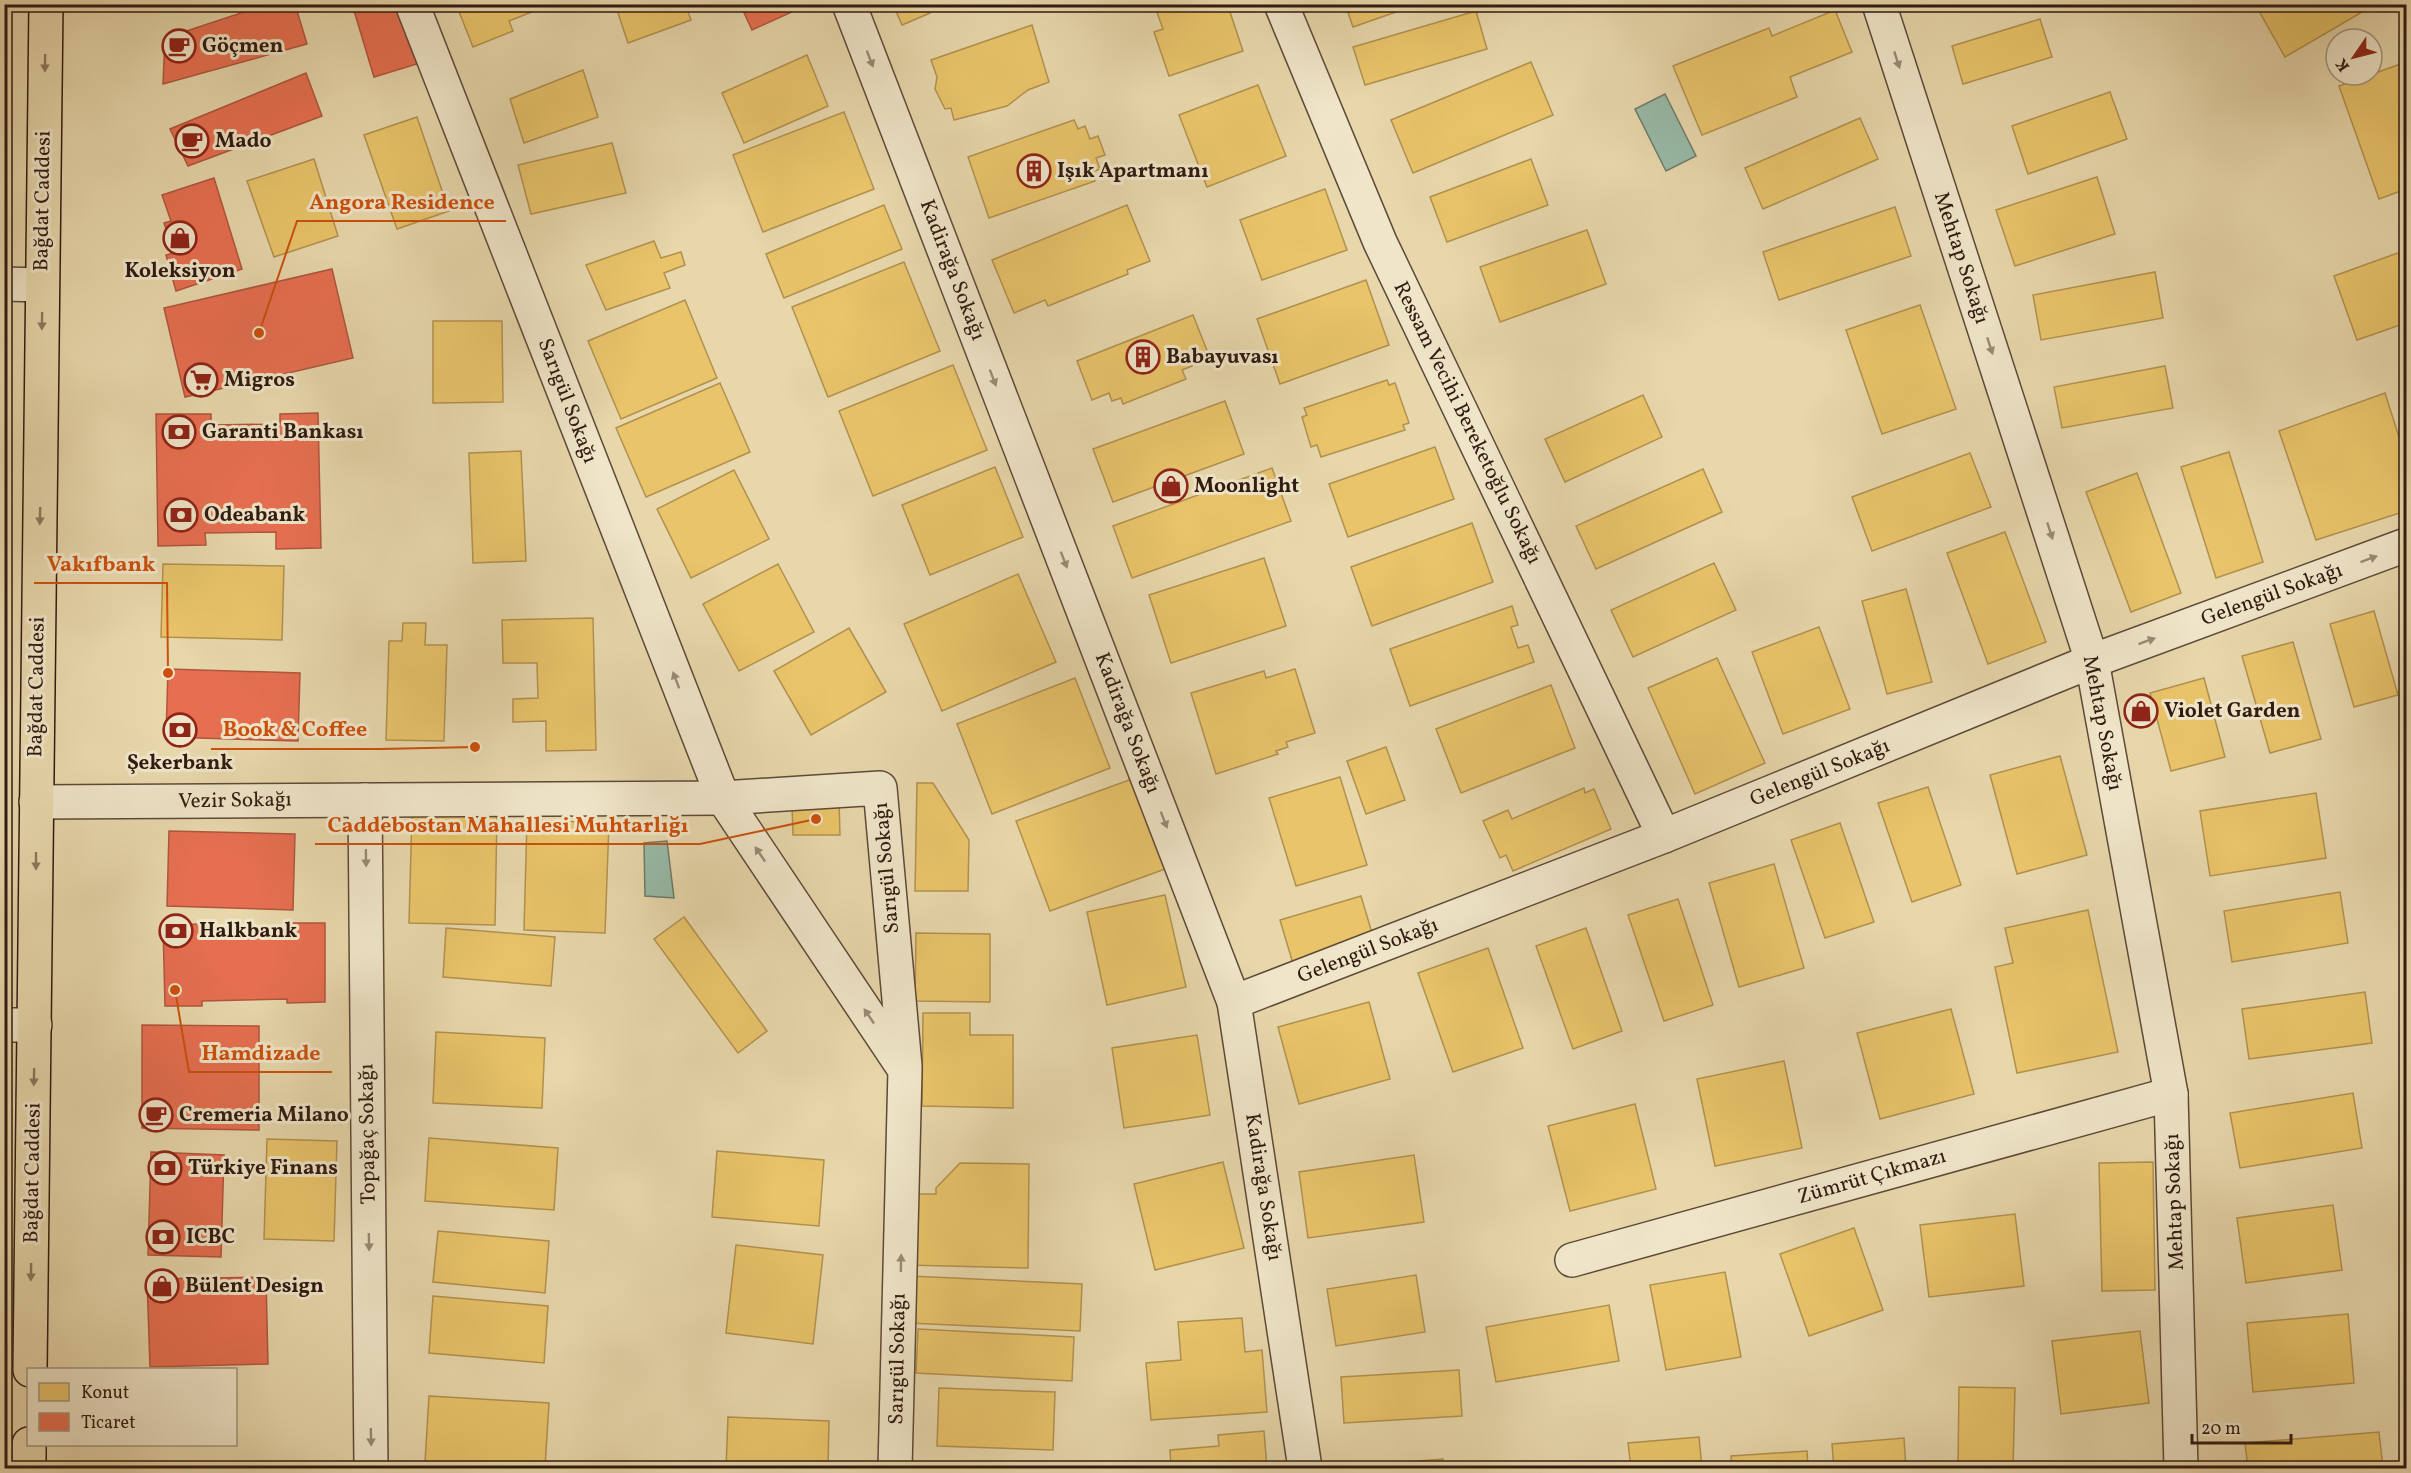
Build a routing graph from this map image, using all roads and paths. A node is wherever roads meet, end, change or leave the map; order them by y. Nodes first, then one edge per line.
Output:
1 (45, 4) edge
2 (412, 4) edge
3 (849, 4) edge
4 (1281, 4) edge
5 (1879, 4) edge
6 (4, 284) edge
7 (42, 285) junction
8 (2406, 545) edge
9 (2092, 662) junction
10 (723, 798) junction
11 (365, 800) junction
12 (36, 802) junction
13 (1664, 836) junction
14 (1234, 1002) junction
15 (20, 1025) edge
16 (905, 1070) junction
17 (2172, 1094) junction
18 (1572, 1260) dead end
19 (30, 1368) edge
20 (29, 1446) edge
21 (28, 1468) edge
22 (371, 1468) edge
23 (896, 1468) edge
24 (1305, 1468) edge
25 (2181, 1468) edge

1 -> 7 main road, Bağdat Caddesi
10 -> 2 street, Sarıgül Sokağı
3 -> 14 street, Kadirağa Sokağı
4 - 13 street, Ressam Vecihi Bereketoğlu Sokağı
5 -> 9 street, Mehtap Sokağı
6 - 7 street
7 -> 12 main road, Bağdat Caddesi
9 -> 8 street, Gelengül Sokağı
9 - 13 street, Gelengül Sokağı
9 - 17 street, Mehtap Sokağı
10 - 11 street, Vezir Sokağı
16 -> 10 street, Sarıgül Sokağı
10 - 16 street, Sarıgül Sokağı
11 - 12 street, Vezir Sokağı
11 -> 22 street, Topağaç Sokağı
12 -> 15 main road, Bağdat Caddesi
13 - 14 street, Gelengül Sokağı
14 - 24 street, Kadirağa Sokağı
15 -> 19 main road, Bağdat Caddesi
23 -> 16 street, Sarıgül Sokağı
17 - 18 street, Zümrüt Çıkmazı
17 - 25 street, Mehtap Sokağı
20 - 21 main road

